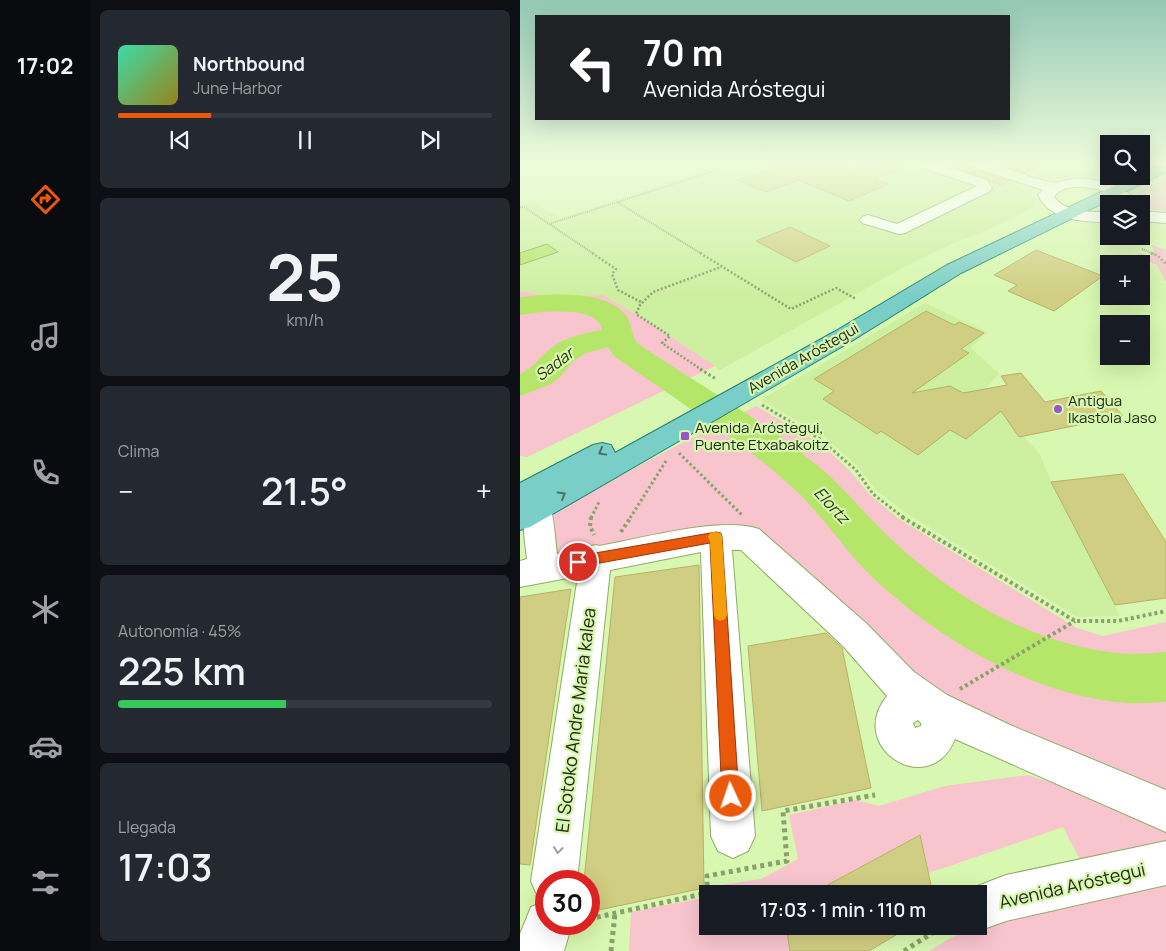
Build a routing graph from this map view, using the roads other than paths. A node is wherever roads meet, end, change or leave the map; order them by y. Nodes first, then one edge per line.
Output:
1 (942, 208) edge
2 (1066, 208) edge
3 (1063, 210) junction
4 (1100, 217) edge
5 (1150, 217) edge
6 (1166, 218) edge
7 (868, 220) dead end
8 (526, 508) edge
9 (730, 529) junction
10 (604, 545) junction
11 (532, 571) edge
12 (883, 666) junction
13 (939, 714) junction
14 (1166, 811) edge
15 (733, 836) dead end
16 (1166, 863) edge
17 (556, 870) edge
18 (987, 905) edge
19 (545, 935) edge
20 (537, 951) edge

1 - 7 street
2 - 3 main road, Avenida Aróstegui
3 - 4 street
3 - 8 main road, Avenida Aróstegui
5 - 6 street
8 - 11 street, Avenida Aróstegui
9 - 10 street, Avenida Aróstegui
9 - 12 street, Avenida Aróstegui
9 - 15 street
10 - 11 street, Avenida Aróstegui
10 -> 17 street, El Sotoko Andre Maria kalea
12 - 13 street, Avenida Aróstegui
12 - 13 street
13 - 14 street
16 - 18 street, Avenida Aróstegui
19 - 20 street

